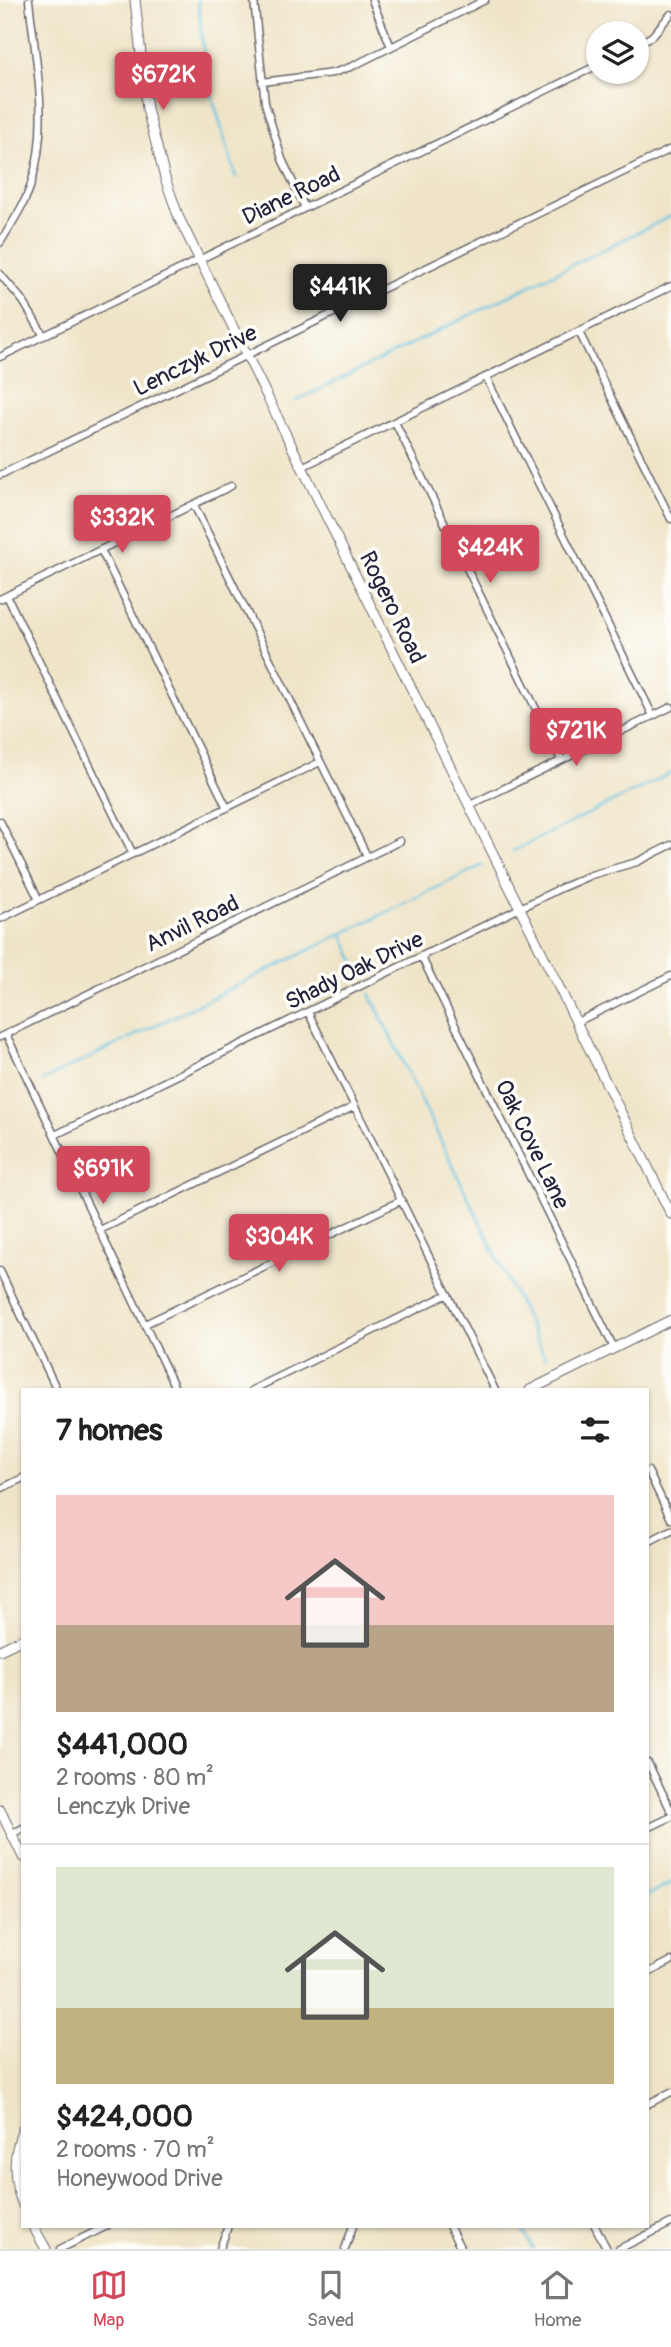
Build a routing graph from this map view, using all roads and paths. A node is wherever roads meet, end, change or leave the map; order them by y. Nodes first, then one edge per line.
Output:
1 (29, 0) edge
2 (135, 0) edge
3 (254, 0) edge
4 (372, 0) edge
5 (485, 0) edge
6 (671, 14) edge
7 (649, 38) edge
8 (391, 47) junction
9 (586, 71) edge
10 (262, 82) junction
11 (671, 149) edge
12 (305, 208) junction
13 (0, 243) edge
14 (199, 259) junction
15 (0, 274) edge
16 (671, 286) edge
17 (579, 332) junction
18 (44, 336) junction
19 (246, 354) junction
20 (0, 357) edge
21 (486, 377) junction
22 (395, 422) junction
23 (302, 467) junction
24 (0, 475) edge
25 (232, 486) dead end
26 (194, 505) junction
27 (671, 519) edge
28 (101, 550) junction
29 (4, 598) edge
30 (671, 707) edge
31 (653, 716) junction
32 (561, 760) junction
33 (320, 762) junction
34 (470, 805) junction
35 (227, 808) junction
36 (0, 821) edge
37 (400, 841) dead end
38 (671, 845) edge
39 (133, 854) junction
40 (367, 856) junction
41 (39, 900) junction
42 (520, 908) junction
43 (0, 919) edge
44 (421, 956) junction
45 (671, 976) edge
46 (308, 1012) junction
47 (577, 1022) junction
48 (3, 1035) edge
49 (355, 1106) junction
50 (55, 1135) junction
51 (402, 1200) junction
52 (671, 1214) edge
53 (100, 1230) junction
54 (0, 1270) edge
55 (448, 1294) junction
56 (671, 1320) edge
57 (145, 1324) junction
58 (614, 1348) junction
59 (56, 1388) edge
60 (175, 1388) edge
61 (255, 1388) edge
62 (494, 1388) edge
63 (534, 1388) edge
64 (649, 1473) edge
65 (21, 1479) edge
66 (0, 1489) edge
67 (671, 1519) edge
68 (671, 1530) edge
69 (649, 1541) edge
70 (21, 1640) edge
71 (0, 1650) edge
72 (649, 1765) edge
73 (0, 1810) edge
74 (671, 1811) edge
75 (671, 1816) edge
76 (649, 1827) edge
77 (21, 1829) edge
78 (12, 1834) junction
79 (21, 1853) edge
80 (671, 1961) edge
81 (649, 1972) edge
82 (671, 2092) edge
83 (649, 2103) edge
84 (21, 2135) edge
85 (21, 2199) edge
86 (671, 2223) edge
87 (34, 2228) edge
88 (103, 2228) edge
89 (227, 2228) edge
90 (352, 2228) edge
91 (450, 2228) edge
92 (596, 2228) edge
93 (46, 2249) edge
94 (60, 2249) edge
95 (220, 2249) edge
96 (345, 2249) edge
97 (461, 2249) edge
98 (607, 2249) edge
99 (619, 2249) edge

1 - 13 street
2 - 14 street, Rogero Road
3 - 10 street
4 - 8 street
5 - 8 street
6 - 7 street
8 - 10 street
9 - 12 street, Diane Road
10 - 12 street
11 - 19 street, Lenczyk Drive
12 - 14 street, Diane Road
14 - 18 street, Diane Road
14 - 19 street, Rogero Road
15 - 18 street
16 - 17 street
17 - 21 street
17 - 27 street
18 - 20 street, Diane Road
19 - 23 street, Rogero Road
19 - 24 street, Lenczyk Drive
21 - 22 street
21 - 31 street
22 - 23 street
22 - 32 street
23 - 34 street, Rogero Road
25 - 26 street
26 - 28 street
26 - 33 street
28 - 29 street
28 - 35 street
29 - 39 street
30 - 31 street
31 - 32 street
32 - 34 street
33 - 35 street
33 - 40 street
34 - 42 street, Rogero Road
35 - 39 street
36 - 41 street
37 - 40 street, Anvil Road
38 - 42 street, Shady Oak Drive
39 - 41 street
40 - 48 street, Anvil Road
41 - 43 street
42 - 44 street, Shady Oak Drive
42 - 47 street, Rogero Road
44 - 46 street, Shady Oak Drive
44 - 58 street, Oak Cove Lane
45 - 47 street
46 - 49 street
46 - 50 street, Shady Oak Drive
47 - 52 street, Rogero Road
48 - 50 street
49 - 51 street
49 - 53 street
50 - 53 street
51 - 55 street
51 - 57 street
53 - 57 street
54 - 59 street
55 - 61 street
55 - 62 street
56 - 58 street
57 - 60 street
58 - 63 street
64 - 67 street
65 - 66 street
68 - 69 street
70 - 71 street
72 - 74 street
73 - 78 street
75 - 76 street
77 - 78 street
78 - 79 street
80 - 81 street
82 - 83 street
84 - 85 street
86 - 99 street
87 - 93 street
88 - 94 street
89 - 95 street
90 - 96 street
91 - 97 street
92 - 98 street

